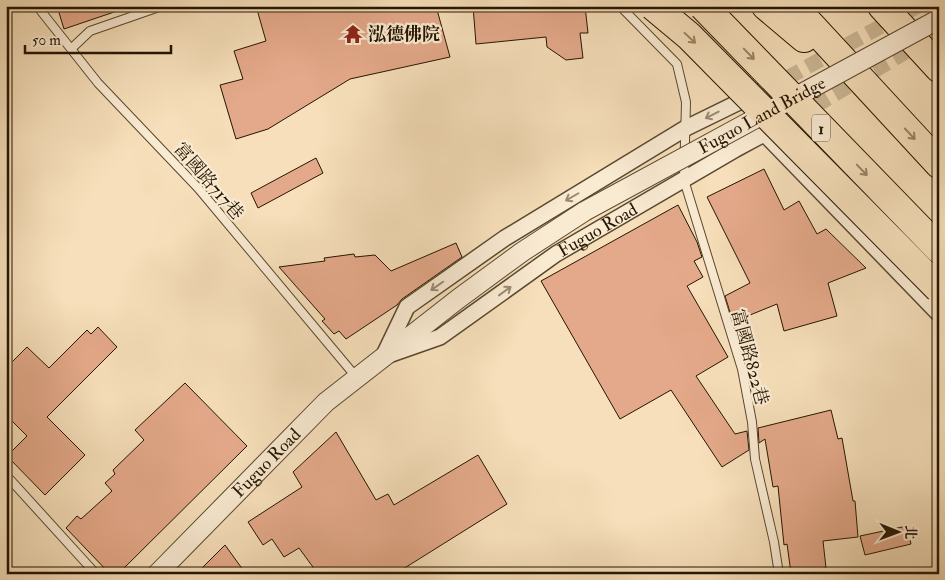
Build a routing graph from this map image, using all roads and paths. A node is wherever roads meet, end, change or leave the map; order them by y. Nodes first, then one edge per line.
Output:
1 (38, 6) edge
2 (162, 6) edge
3 (620, 6) edge
4 (653, 6) edge
5 (703, 6) edge
6 (766, 6) edge
7 (793, 6) edge
8 (882, 6) edge
9 (939, 18) edge
10 (72, 48) junction
11 (939, 68) edge
12 (787, 78) tunnel mouth
13 (739, 102) junction
14 (882, 103) junction
15 (815, 106) tunnel mouth
16 (686, 128) junction
17 (763, 134) junction
18 (939, 164) edge
19 (684, 180) junction
20 (584, 211) joint
21 (939, 249) edge
22 (939, 289) edge
23 (939, 314) edge
24 (383, 358) junction
25 (357, 378) junction
26 (6, 475) edge
27 (96, 574) edge
28 (157, 574) edge
29 (779, 574) edge

1 - 10 lane, 富國路717巷
2 - 10 lane
3 - 16 lane, 富國路822巷
4 -> 22 highway, bridge
5 -> 21 highway, 1, bridge
6 - 14 highway
7 - 14 highway
8 - 11 highway
9 - 20 street, Fuguo Land Bridge, bridge
10 - 25 lane, 富國路717巷
12 - 13 street, Fuguo Road
13 -> 16 street, Fuguo Road
13 - 17 street
14 -> 18 highway
15 - 17 street, Fuguo Road
16 - 19 lane, 富國路822巷
16 -> 24 street, Fuguo Road
17 - 19 street, Fuguo Road
17 - 23 street
24 -> 19 street, Fuguo Road
19 - 29 lane, 富國路822巷
20 - 24 street, Fuguo Road
24 - 25 street, Fuguo Road
25 - 28 street, Fuguo Road
26 - 27 lane

